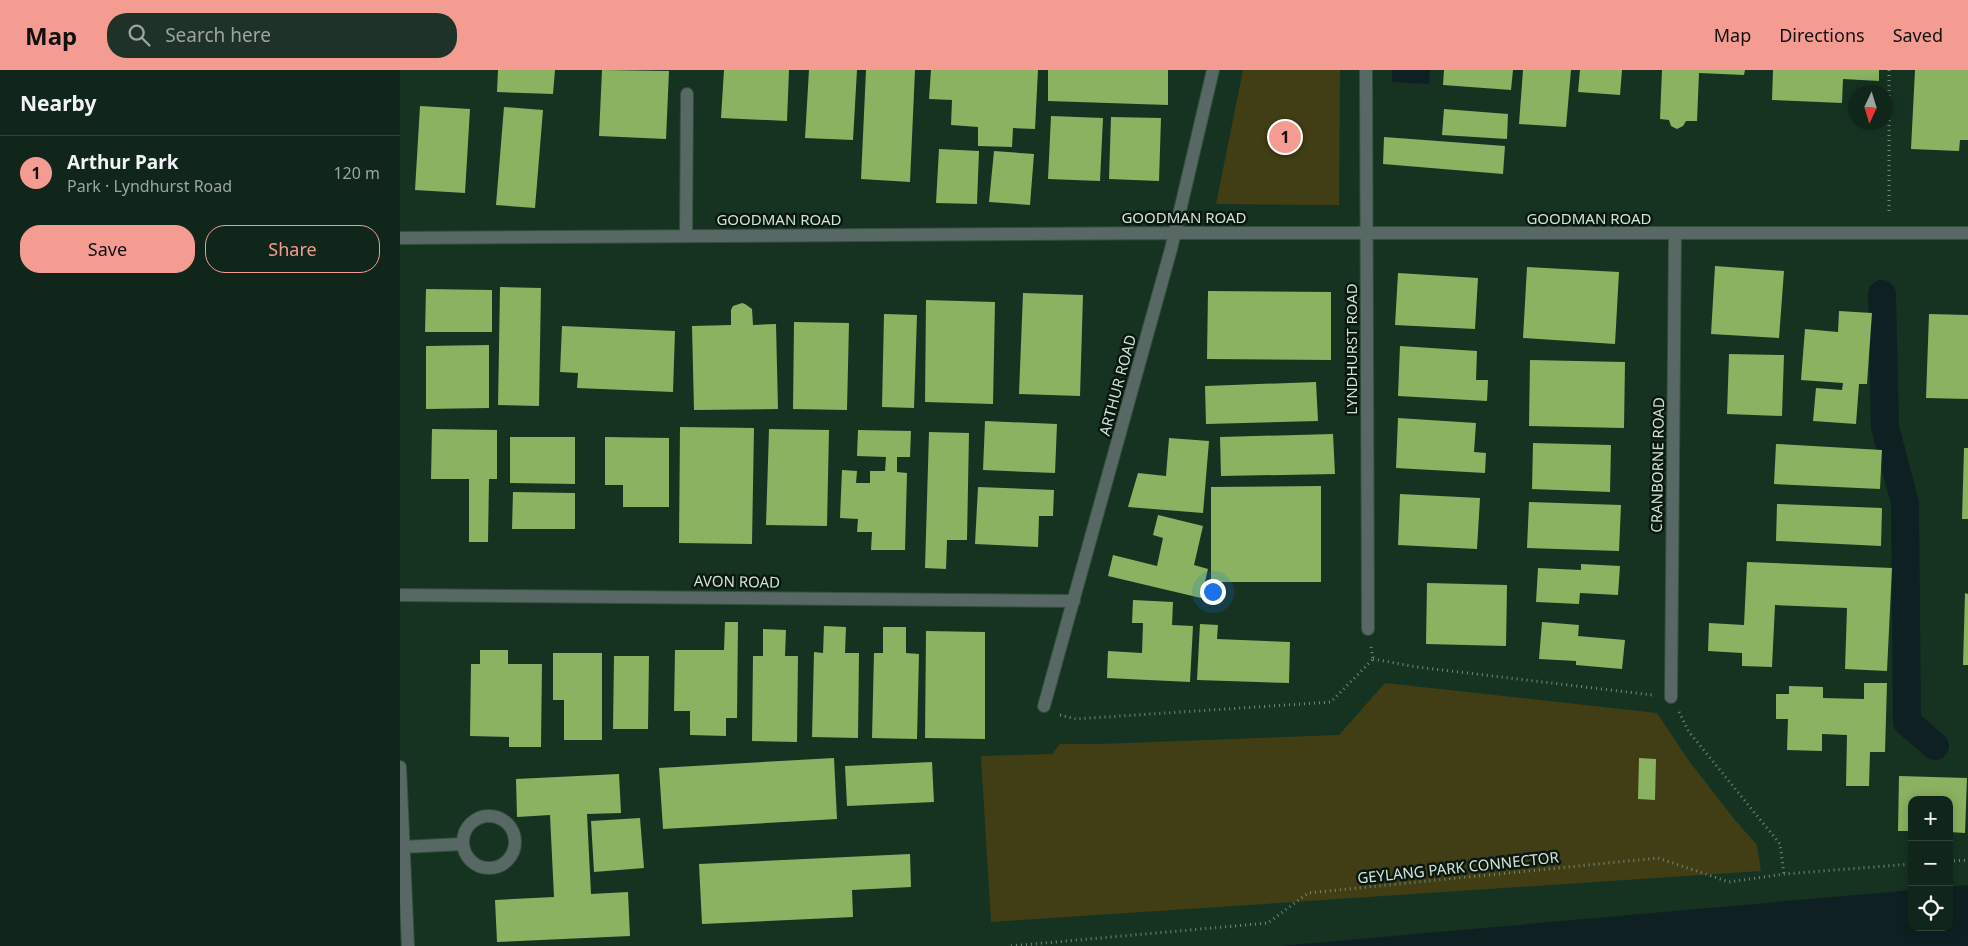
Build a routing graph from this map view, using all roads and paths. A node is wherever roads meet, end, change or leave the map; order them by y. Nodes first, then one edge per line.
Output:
1 (1213, 70) edge
2 (1366, 70) edge
3 (1889, 70) edge
4 (687, 94) dead end
5 (1175, 233) junction
6 (1889, 233) junction
7 (1968, 233) edge
8 (1367, 234) junction
9 (1675, 234) junction
10 (686, 236) junction
11 (400, 238) edge
12 (400, 594) edge
13 (1074, 602) junction
14 (1368, 629) dead end
15 (1671, 697) junction
16 (1044, 706) joint
17 (400, 767) edge
18 (462, 844) junction
19 (403, 847) junction
20 (1968, 860) edge
21 (1953, 861) edge
22 (1908, 864) edge
23 (1784, 874) junction
24 (408, 946) edge
25 (1011, 946) edge

1 - 5 street, ARTHUR ROAD
2 - 8 street, LYNDHURST ROAD
3 - 6 path
4 - 10 street
5 - 8 street, GOODMAN ROAD
5 - 10 street, GOODMAN ROAD
5 - 13 street, ARTHUR ROAD
6 - 7 street, GOODMAN ROAD
6 - 9 street, GOODMAN ROAD
8 - 9 street, GOODMAN ROAD
8 - 14 street, LYNDHURST ROAD
9 - 15 street, CRANBORNE ROAD
10 - 11 street, GOODMAN ROAD
12 - 13 street, AVON ROAD
13 - 16 street, ARTHUR ROAD
15 - 16 path
15 - 23 path
17 - 19 street
18 - 18 street
18 - 19 street
19 - 24 street
20 - 21 path
22 - 23 path, GEYLANG PARK CONNECTOR
23 - 25 path, GEYLANG PARK CONNECTOR

